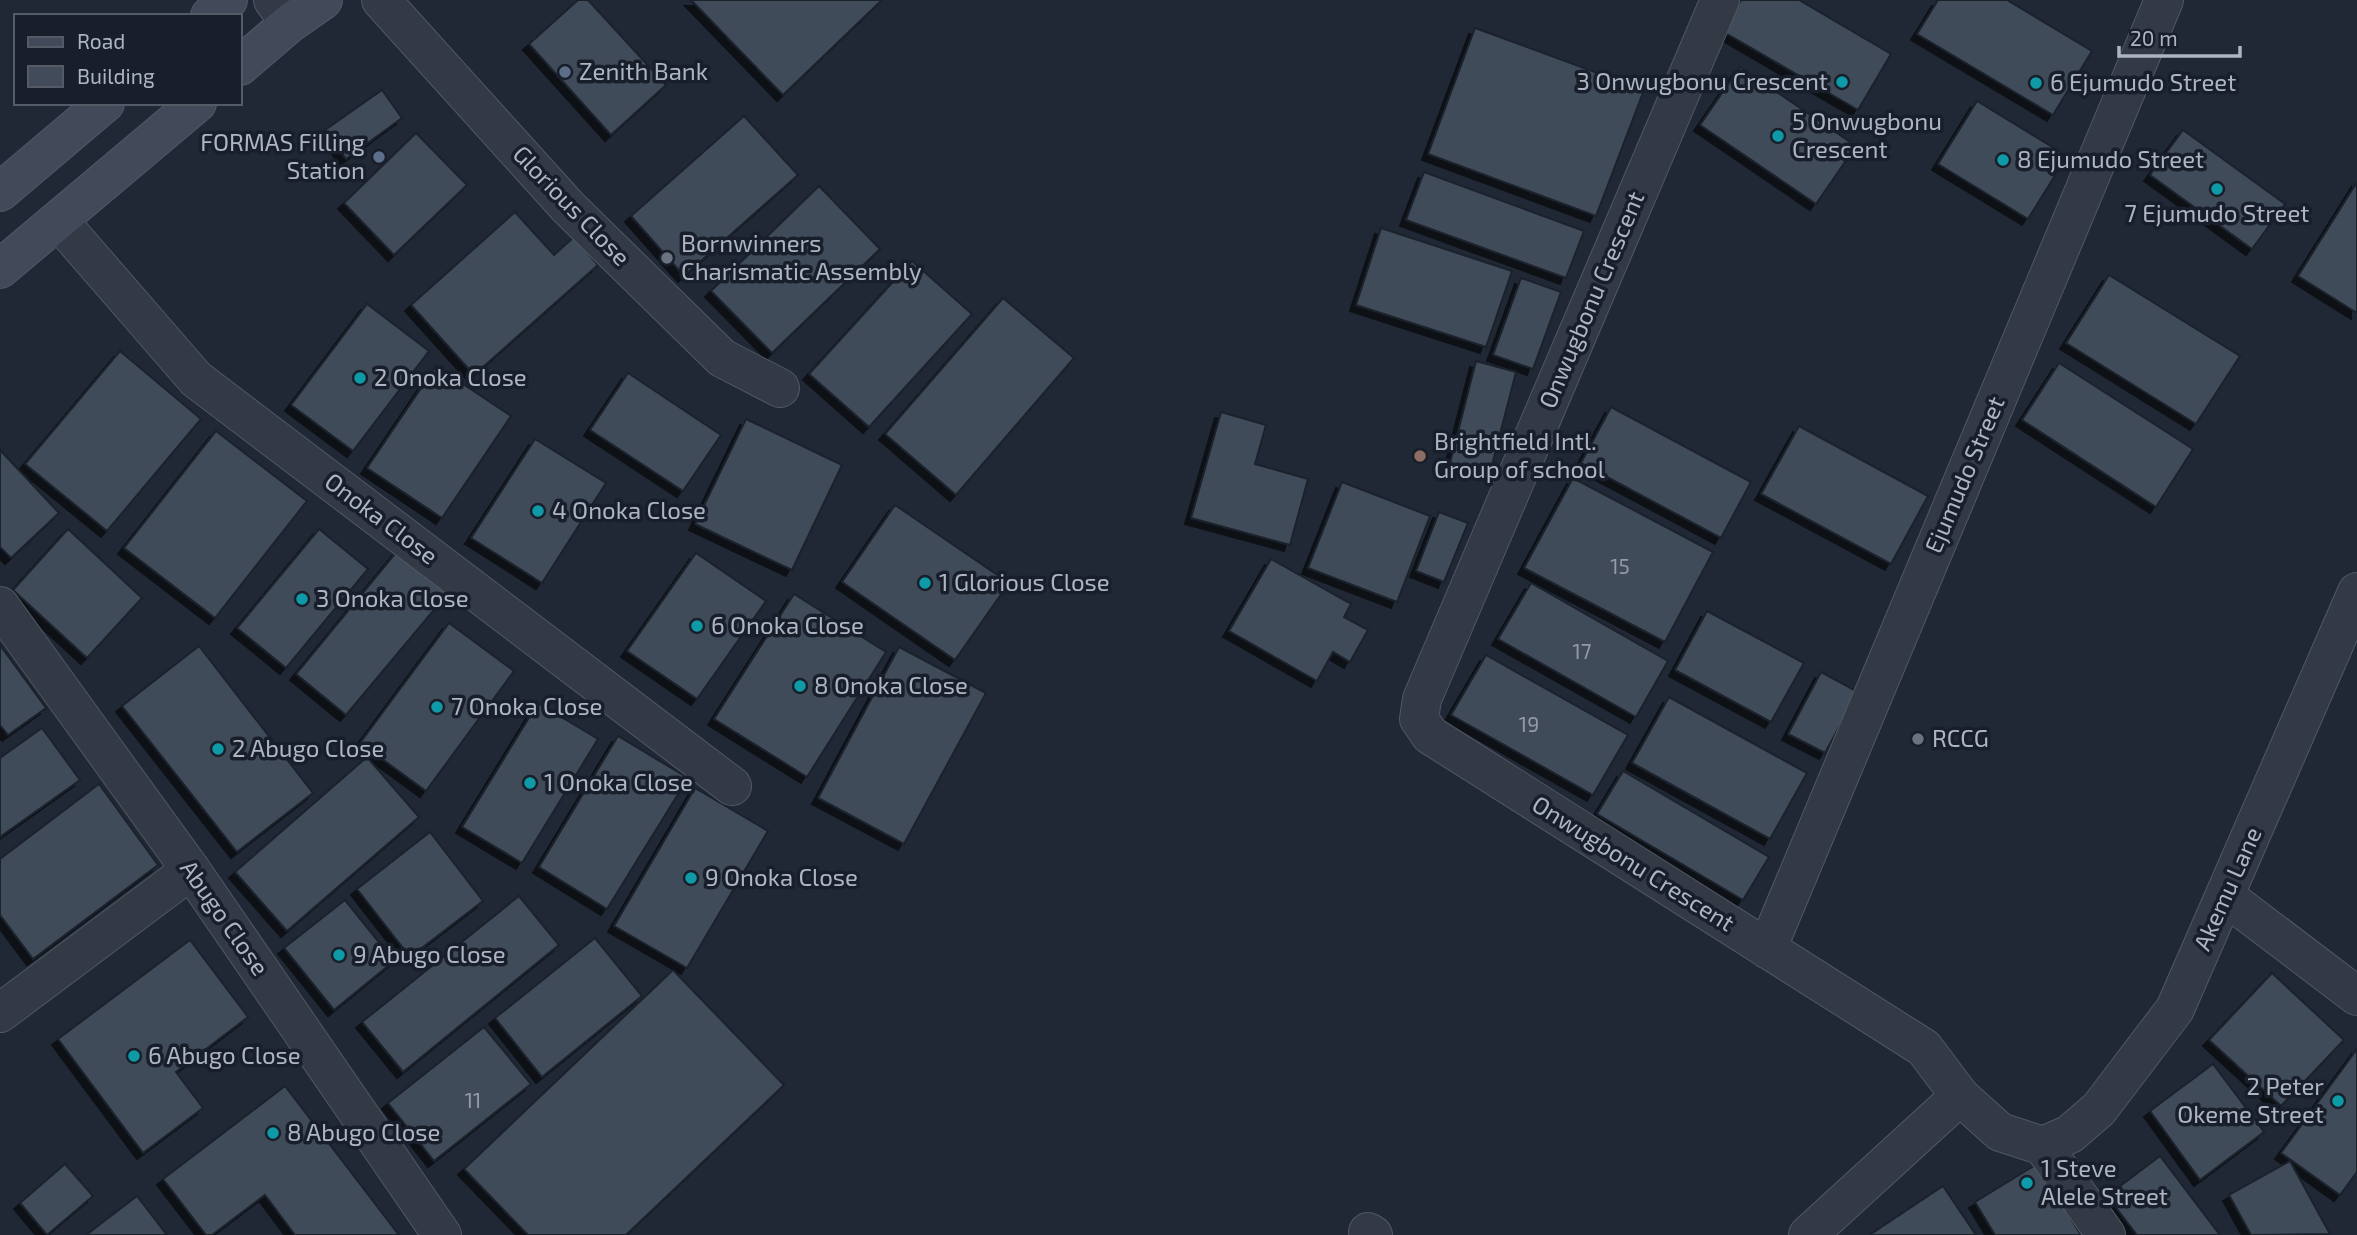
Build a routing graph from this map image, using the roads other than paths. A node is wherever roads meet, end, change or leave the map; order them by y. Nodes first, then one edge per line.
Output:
1 (228, 0) edge
2 (323, 0) edge
3 (381, 0) edge
4 (1720, 0) edge
5 (2164, 0) edge
6 (282, 12) edge
7 (212, 14) edge
8 (242, 63) edge
9 (103, 105) edge
10 (195, 105) edge
11 (0, 192) edge
12 (59, 221) junction
13 (0, 269) edge
14 (780, 388) dead end
15 (2357, 592) edge
16 (0, 606) edge
17 (732, 786) dead end
18 (191, 870) junction
19 (2225, 896) junction
20 (1767, 949) junction
21 (2357, 996) edge
22 (0, 1013) edge
23 (1960, 1096) junction
24 (2043, 1146) junction
25 (442, 1235) edge
26 (1808, 1235) edge
27 (2106, 1235) edge

1 - 7 main road
2 - 6 main road
3 - 14 street, Glorious Close
4 - 20 street, Onwugbonu Crescent
5 - 20 street, Ejumudo Street
6 - 8 main road
9 - 11 main road
10 - 12 main road
12 - 13 main road
12 - 17 street, Onoka Close
15 - 19 street, Akemu Lane
16 - 18 street, Abugo Close
18 - 22 street
18 - 25 street, Abugo Close
19 - 21 street
19 - 24 street, Akemu Lane
20 - 23 street
23 - 24 street
23 - 26 street
24 - 27 street

